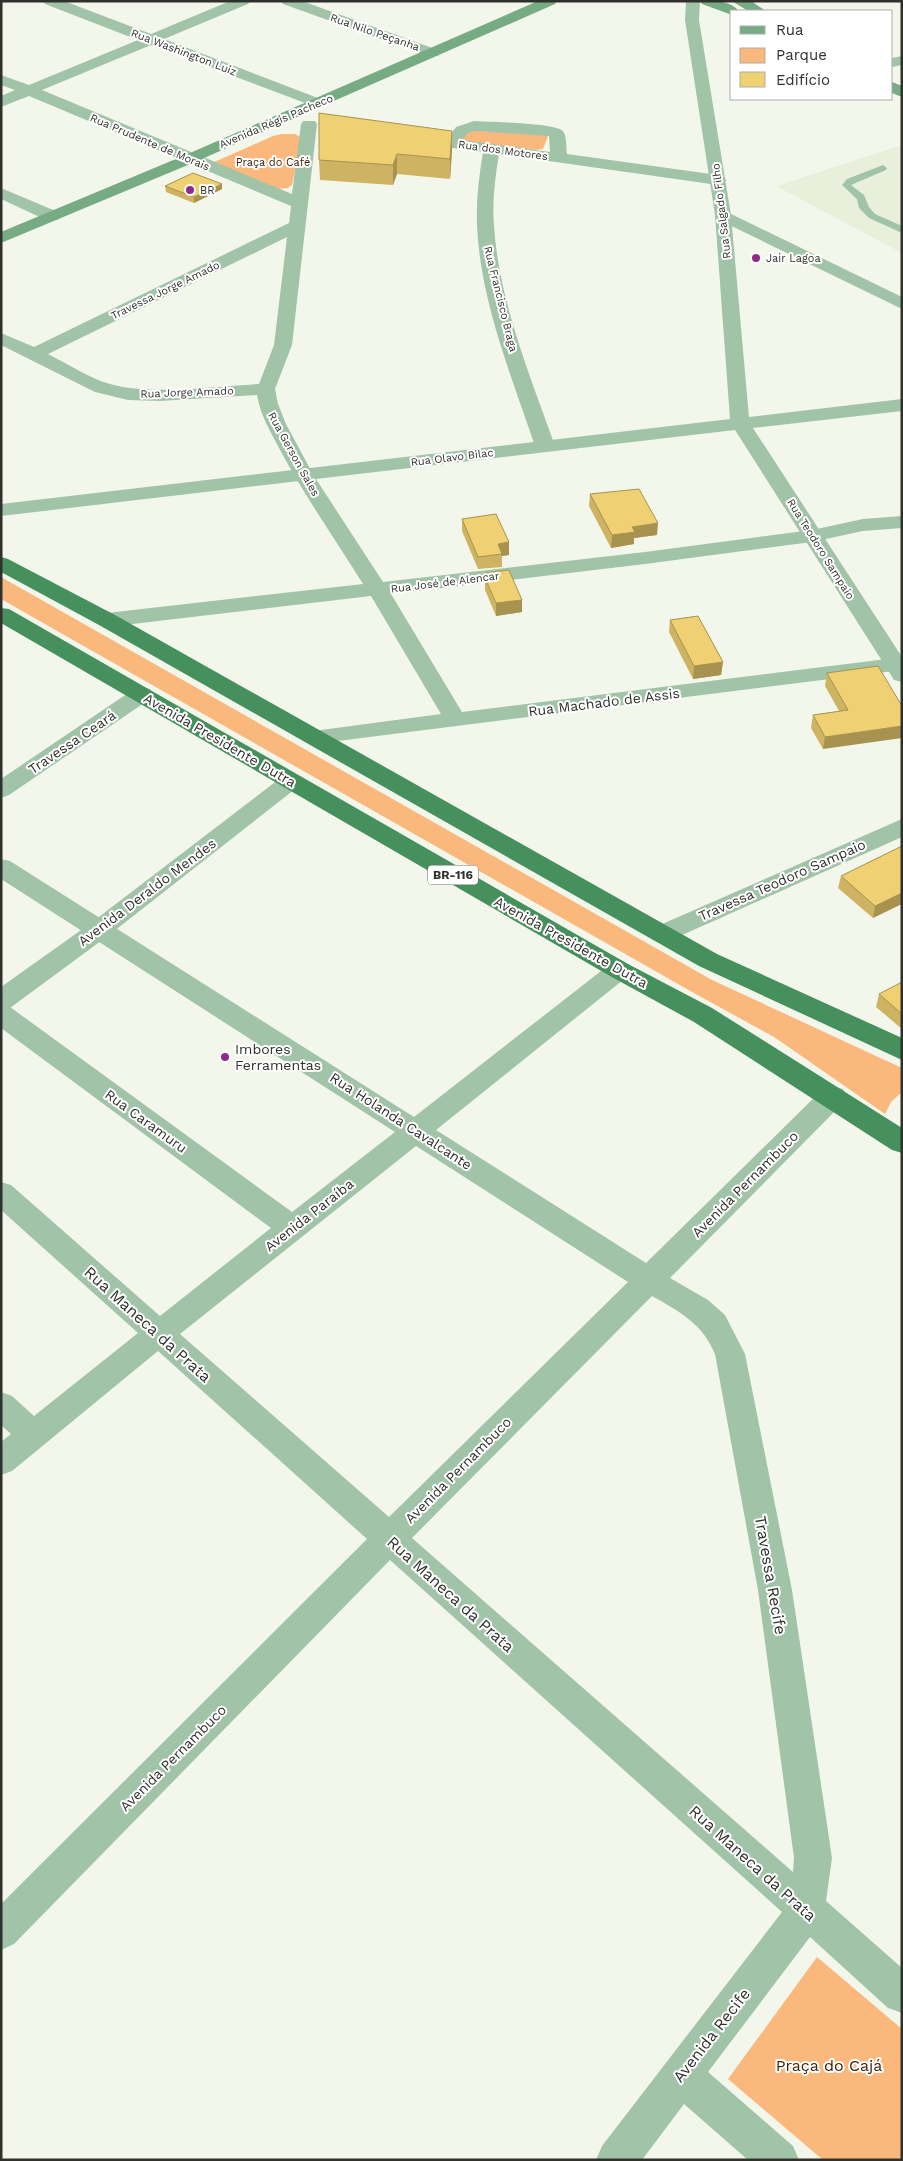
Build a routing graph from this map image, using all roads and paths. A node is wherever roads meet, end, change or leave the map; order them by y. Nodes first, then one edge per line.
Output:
1 (50, 1) edge
2 (243, 1) edge
3 (288, 1) edge
4 (693, 1) edge
5 (707, 1) edge
6 (541, 2) edge
7 (738, 5) edge
8 (756, 10) edge
9 (152, 40) junction
10 (433, 53) junction
11 (1, 79) edge
12 (29, 90) junction
13 (1, 102) edge
14 (318, 103) junction
15 (288, 116) junction
16 (309, 124) junction
17 (326, 126) edge
18 (396, 136) edge
19 (452, 143) junction
20 (492, 149) junction
21 (559, 158) junction
22 (189, 159) junction
23 (883, 168) dead end
24 (718, 180) junction
25 (1, 193) edge
26 (299, 203) junction
27 (723, 215) junction
28 (52, 216) junction
29 (297, 226) junction
30 (902, 230) edge
31 (1, 238) edge
32 (902, 304) edge
33 (1, 338) edge
34 (34, 354) junction
35 (266, 388) junction
36 (902, 405) edge
37 (740, 423) junction
38 (545, 446) junction
39 (304, 476) junction
40 (1, 510) edge
41 (902, 522) edge
42 (812, 536) junction
43 (1, 563) edge
44 (378, 590) junction
45 (1, 614) edge
46 (107, 620) junction
47 (898, 670) edge
48 (142, 694) junction
49 (456, 720) junction
50 (314, 737) junction
51 (291, 781) junction
52 (1, 790) edge
53 (902, 827) edge
54 (1, 867) edge
55 (100, 929) junction
56 (662, 934) junction
57 (619, 970) junction
58 (1, 1001) edge
59 (1, 1014) edge
60 (902, 1050) edge
61 (833, 1096) junction
62 (416, 1131) junction
63 (902, 1142) edge
64 (1, 1192) edge
65 (292, 1228) junction
66 (649, 1280) junction
67 (158, 1334) junction
68 (1, 1405) edge
69 (33, 1434) junction
70 (1, 1461) edge
71 (389, 1539) junction
72 (806, 1911) junction
73 (1, 1931) edge
74 (902, 1994) edge
75 (680, 2074) junction
76 (616, 2160) edge
77 (779, 2160) edge

1 - 9 street, Rua Washington Luiz
2 - 9 street
3 - 10 street, Rua Nilo Peçanha
4 - 24 street, Rua Salgado Filho
5 - 7 main road
6 - 10 main road, Avenida Régis Pacheco
7 - 8 main road
9 - 12 street
9 - 14 street, Rua Washington Luiz
10 - 14 main road, Avenida Régis Pacheco
11 - 12 street, Rua Prudente de Morais
12 - 13 street
12 - 22 street, Rua Prudente de Morais
14 - 15 main road, Avenida Régis Pacheco
15 - 16 street
15 - 22 main road, Avenida Régis Pacheco
16 - 17 street
16 - 26 street
18 - 19 street, Rua dos Motores
19 - 20 street, Rua dos Motores
19 - 21 street
20 - 21 street, Rua dos Motores
20 - 38 street, Rua Francisco Braga
21 - 24 street, Rua dos Motores
22 - 26 street, Rua Prudente de Morais
22 - 28 main road, Avenida Régis Pacheco
23 - 30 lane
24 - 27 street, Rua Salgado Filho
25 - 28 street
26 - 29 street
27 - 32 street
27 - 37 street, Rua Salgado Filho
28 - 31 main road, Avenida Régis Pacheco
29 - 34 street, Travessa Jorge Amado
29 - 35 street
33 - 34 street, Rua Jorge Amado
34 - 35 street, Rua Jorge Amado
35 - 39 street, Rua Gerson Sales
36 - 37 street, Rua Olavo Bilac
37 - 38 street, Rua Olavo Bilac
37 - 42 street, Rua Teodoro Sampaio
38 - 39 street, Rua Olavo Bilac
39 - 40 street, Rua Olavo Bilac
39 - 44 street, Rua Gerson Sales
41 - 42 street, Rua José de Alencar
42 - 44 street, Rua José de Alencar
42 - 47 street, Rua Teodoro Sampaio
43 - 46 highway
44 - 46 street, Rua José de Alencar
44 - 49 street, Rua Gerson Sales
45 - 48 highway, Avenida Presidente Dutra / BR-116
46 - 50 highway
47 - 49 street, Rua Machado de Assis
48 - 51 highway, Avenida Presidente Dutra / BR-116
48 - 52 street, Travessa Ceará
49 - 50 street, Rua Machado de Assis
50 - 56 highway
51 - 55 street, Avenida Deraldo Mendes
51 - 57 highway, Avenida Presidente Dutra / BR-116
53 - 56 street, Travessa Teodoro Sampaio
54 - 55 street, Rua Holanda Cavalcante
55 - 58 street, Avenida Deraldo Mendes
55 - 62 street, Rua Holanda Cavalcante
56 - 60 highway
57 - 61 highway, Avenida Presidente Dutra / BR-116
57 - 62 street, Avenida Paraíba
59 - 65 street, Rua Caramuru
61 - 63 highway, Avenida Presidente Dutra / BR-116
61 - 66 street, Avenida Pernambuco
62 - 65 street, Avenida Paraíba
62 - 66 street, Rua Holanda Cavalcante
64 - 67 street, Rua Maneca da Prata
65 - 67 street, Avenida Paraíba
66 - 71 street, Avenida Pernambuco
66 - 72 street, Travessa Recife
67 - 69 street, Avenida Paraíba
67 - 71 street, Rua Maneca da Prata
68 - 69 street
69 - 70 street, Avenida Paraíba
71 - 72 street, Rua Maneca da Prata
71 - 73 street, Avenida Pernambuco
72 - 74 street, Rua Maneca da Prata
72 - 75 street, Avenida Recife
75 - 76 street, Avenida Recife
75 - 77 street

